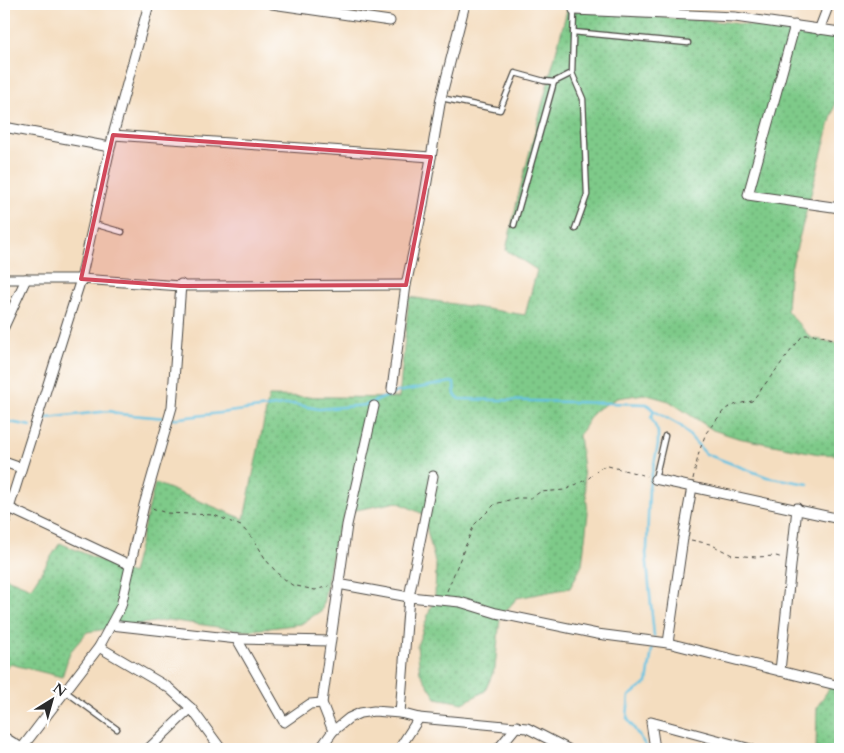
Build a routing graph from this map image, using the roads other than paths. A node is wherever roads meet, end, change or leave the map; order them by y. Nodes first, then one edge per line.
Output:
1 (149, 4) edge
2 (272, 4) edge
3 (464, 4) edge
4 (829, 4) edge
5 (575, 7) edge
6 (390, 21) dead end
7 (795, 25) junction
8 (819, 30) junction
9 (573, 32) junction
10 (840, 32) edge
11 (688, 43) dead end
12 (572, 73) junction
13 (554, 82) junction
14 (441, 98) junction
15 (4, 127) edge
16 (113, 135) junction
17 (110, 148) junction
18 (431, 157) junction
19 (840, 208) edge
20 (94, 224) junction
21 (514, 225) dead end
22 (575, 229) dead end
23 (122, 232) dead end
24 (4, 278) edge
25 (26, 279) junction
26 (81, 279) junction
27 (181, 285) junction
28 (406, 285) junction
29 (4, 327) edge
30 (392, 389) dead end
31 (374, 406) dead end
32 (665, 436) dead end
33 (4, 462) edge
34 (21, 468) junction
35 (433, 476) dead end
36 (652, 478) joint
37 (692, 487) junction
38 (9, 508) junction
39 (797, 508) junction
40 (840, 519) edge
41 (4, 524) edge
42 (130, 565) junction
43 (338, 584) junction
44 (409, 597) junction
45 (110, 625) junction
46 (237, 639) junction
47 (330, 641) junction
48 (668, 643) junction
49 (99, 647) junction
50 (780, 671) junction
51 (840, 686) edge
52 (65, 692) junction
53 (322, 703) junction
54 (191, 708) junction
55 (400, 713) junction
56 (419, 718) junction
57 (517, 726) junction
58 (117, 729) dead end
59 (333, 731) junction
60 (4, 736) edge
61 (22, 749) edge
62 (148, 749) edge
63 (221, 749) edge
64 (320, 749) edge
65 (399, 749) edge
66 (498, 749) edge
67 (568, 749) edge
68 (655, 749) edge
69 (752, 749) edge

1 - 16 street
2 - 6 street
3 - 14 street
4 - 8 street
5 - 7 street
5 - 9 lane
7 - 8 street
7 - 19 street
8 - 10 street
9 - 11 lane
9 - 12 lane
12 - 13 lane
12 - 22 lane
13 - 14 lane
13 - 21 lane
14 - 18 street
15 - 17 street
16 - 17 street
16 - 18 street
17 - 20 street
18 - 28 street
20 - 23 lane
20 - 26 street
24 - 25 street
25 - 26 street
25 - 29 street
26 - 27 street
26 - 34 street
27 - 28 street
27 - 42 street
28 - 30 street
31 - 43 street
32 - 36 lane
33 - 34 street
34 - 38 street
35 - 44 street
36 - 37 street
37 - 39 street
37 - 48 street
38 - 41 street
38 - 42 street
39 - 40 street
39 - 50 street
42 - 45 street
43 - 44 street
43 - 47 street
44 - 48 street
44 - 55 street
45 - 46 street
45 - 49 street
46 - 47 street
46 - 53 street
47 - 53 street
48 - 50 street
49 - 52 street
49 - 54 street
50 - 51 street
52 - 58 lane
52 - 61 street
53 - 59 street
54 - 62 street
54 - 63 street
55 - 56 street
55 - 59 street
56 - 57 street
56 - 65 street
57 - 66 street
57 - 67 street
59 - 64 street
60 - 61 street
68 - 69 street

